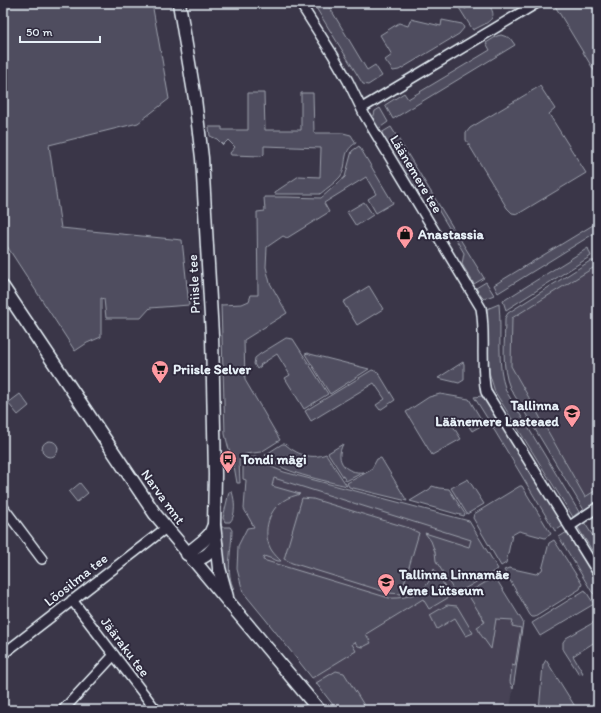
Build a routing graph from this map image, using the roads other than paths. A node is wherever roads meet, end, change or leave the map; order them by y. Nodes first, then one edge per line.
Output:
1 (179, 3) edge
2 (300, 3) edge
3 (537, 3) edge
4 (362, 108) junction
5 (3, 288) edge
6 (3, 507) edge
7 (598, 507) edge
8 (214, 525) junction
9 (570, 526) junction
10 (166, 528) junction
11 (216, 544) junction
12 (190, 557) junction
13 (42, 558) dead end
14 (598, 573) edge
15 (72, 600) junction
16 (229, 602) junction
17 (3, 654) edge
18 (114, 655) junction
19 (63, 710) edge
20 (156, 710) edge
21 (320, 710) edge

1 - 8 street, Priisle tee
2 - 4 street, Läänemere tee
3 - 4 street
4 - 9 street, Läänemere tee
5 - 10 street, Narva mnt
6 - 13 street
7 - 9 street
8 - 11 street, Priisle tee
8 - 12 street
9 - 14 street, Läänemere tee
10 - 12 street, Narva mnt
10 - 15 street, Lõosilma tee
11 - 12 street
11 - 16 street, Priisle tee
12 - 16 street, Narva mnt
15 - 17 street, Lõosilma tee
15 - 18 street, Jääraku tee
16 - 21 street, Narva mnt
18 - 19 street
18 - 20 street, Jääraku tee

